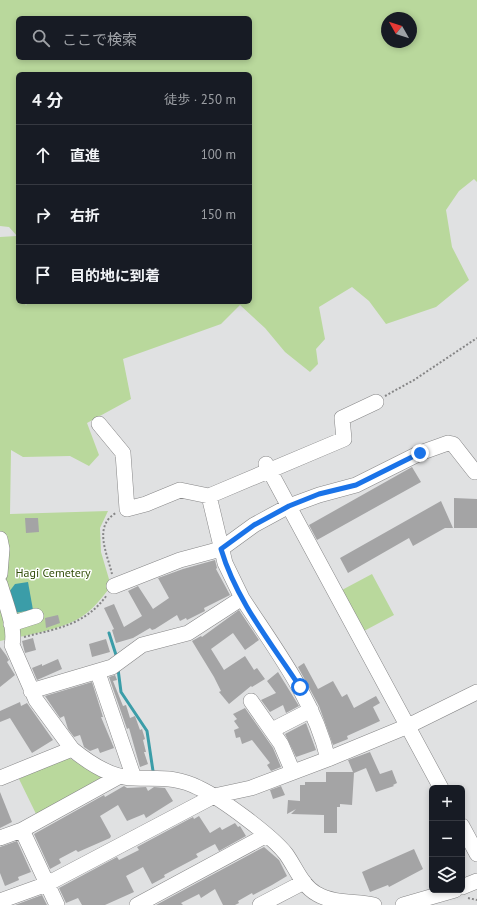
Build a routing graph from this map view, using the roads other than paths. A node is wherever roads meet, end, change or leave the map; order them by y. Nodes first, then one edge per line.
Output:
1 (376, 402) road end
2 (99, 424) dead end
3 (268, 468) junction
4 (477, 470) edge
5 (208, 496) junction
6 (289, 506) junction
7 (0, 539) edge
8 (221, 549) junction
9 (0, 574) edge
10 (0, 584) edge
11 (114, 586) road end
12 (242, 598) junction
13 (36, 616) dead end
14 (11, 624) junction
15 (8, 643) edge
16 (98, 673) junction
17 (31, 691) junction
18 (477, 692) edge
19 (251, 701) dead end
20 (312, 710) junction
21 (408, 726) junction
22 (272, 730) junction
23 (72, 749) junction
24 (328, 759) junction
25 (293, 772) junction
26 (127, 777) junction
27 (0, 778) edge
28 (439, 785) edge
29 (214, 796) junction
30 (22, 830) junction
31 (465, 832) edge
32 (265, 836) junction
33 (0, 838) edge
34 (477, 854) edge
35 (477, 881) edge
36 (304, 882) junction
37 (47, 884) junction
38 (465, 886) edge
39 (445, 893) edge
40 (0, 901) edge
41 (325, 902) edge
42 (57, 905) edge
43 (137, 905) edge
44 (260, 905) edge
45 (374, 905) edge
46 (403, 905) edge

1 - 3 street
2 - 5 street
3 - 5 street
3 - 6 street
4 - 6 street
5 - 8 street
6 - 8 street
6 - 21 street
7 - 9 street
8 - 11 street
8 - 12 street
10 - 14 street
12 - 16 street
12 - 20 street
13 - 14 street
14 - 15 street
15 - 17 street
16 - 17 street
16 - 26 street
17 - 23 street
18 - 21 street
19 - 22 street
20 - 22 street
20 - 24 street
21 - 24 street
21 - 28 street
22 - 25 street
23 - 26 street
23 - 27 street
24 - 25 street
25 - 29 street
26 - 29 street
26 - 30 street
29 - 32 street
29 - 37 street
30 - 33 street
30 - 37 street
31 - 34 street
32 - 36 street
32 - 43 street
35 - 38 street
36 - 41 street
36 - 44 street
37 - 40 street
37 - 42 street
39 - 46 street
41 - 45 street

